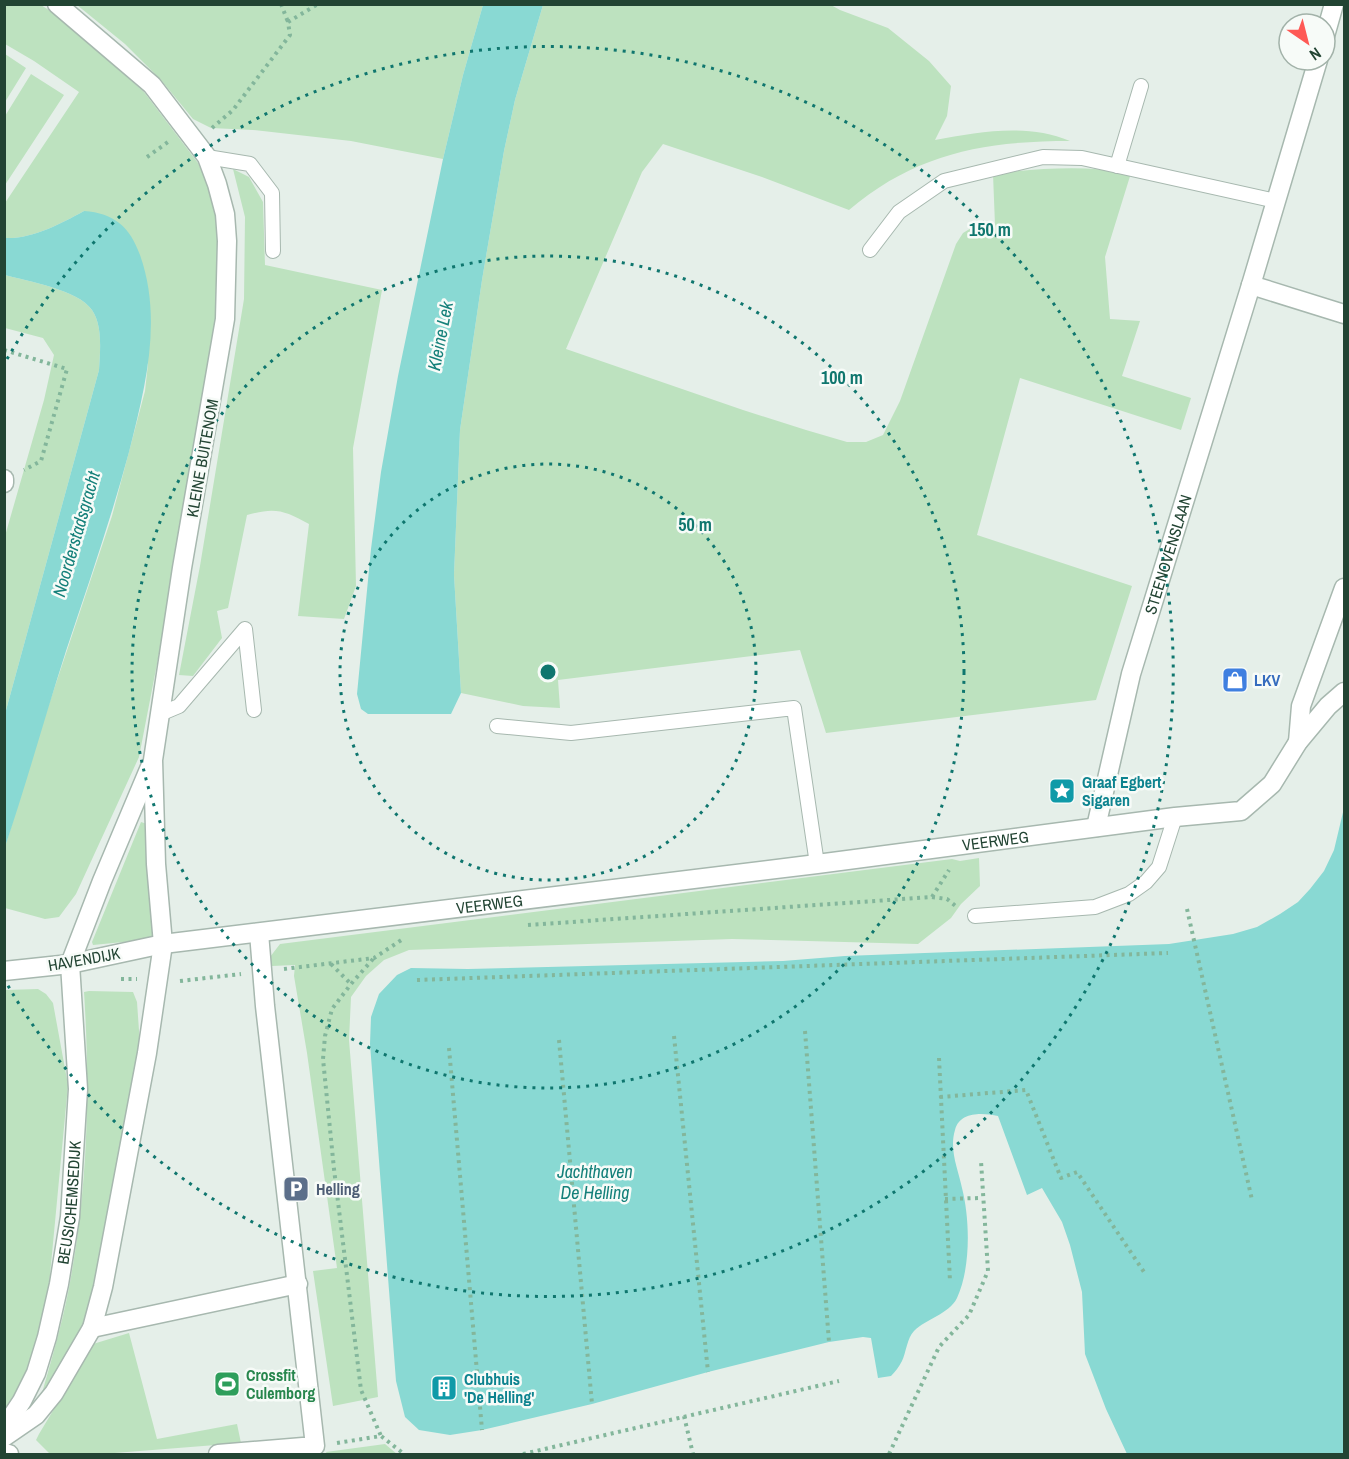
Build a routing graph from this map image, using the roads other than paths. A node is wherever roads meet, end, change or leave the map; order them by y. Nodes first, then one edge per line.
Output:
1 (57, 4) edge
2 (1314, 72) edge
3 (1141, 86) dead end
4 (207, 158) junction
5 (1116, 166) junction
6 (1276, 201) junction
7 (870, 250) dead end
8 (273, 252) dead end
9 (1251, 285) junction
10 (1344, 314) edge
11 (1344, 588) edge
12 (1344, 692) edge
13 (254, 710) dead end
14 (160, 714) junction
15 (497, 726) dead end
16 (1298, 742) junction
17 (153, 760) junction
18 (1175, 817) junction
19 (1096, 827) junction
20 (817, 864) junction
21 (975, 916) dead end
22 (259, 933) junction
23 (163, 944) junction
24 (70, 964) junction
25 (4, 971) edge
26 (298, 1284) junction
27 (92, 1328) junction
28 (4, 1428) edge
29 (4, 1437) edge
30 (316, 1450) edge
31 (4, 1453) edge
32 (9, 1455) edge
33 (218, 1455) edge

1 - 4 street, KLEINE BUITENOM
2 - 6 street, STEENOVENSLAAN
3 - 5 lane
4 - 8 lane
4 - 14 street, KLEINE BUITENOM
5 - 6 lane
5 - 7 lane
6 - 9 street, STEENOVENSLAAN
9 - 10 street
9 - 19 street, STEENOVENSLAAN
11 - 16 street, VEERWEG
12 - 16 street, VEERWEG
13 - 14 lane
14 - 17 street, KLEINE BUITENOM
15 - 20 lane
16 - 18 street, VEERWEG
17 - 23 street, KLEINE BUITENOM
17 - 24 street, KLEINE BUITENOM
18 - 19 street, VEERWEG
18 - 21 lane
19 - 20 street, VEERWEG
20 - 22 street, VEERWEG
22 - 23 street, VEERWEG
22 - 26 street
23 - 24 street, HAVENDIJK
23 - 27 street
24 - 25 street, HAVENDIJK
24 - 28 street, BEUSICHEMSEDIJK
26 - 27 street
26 - 30 street
27 - 29 street
30 - 33 street
31 - 32 street

